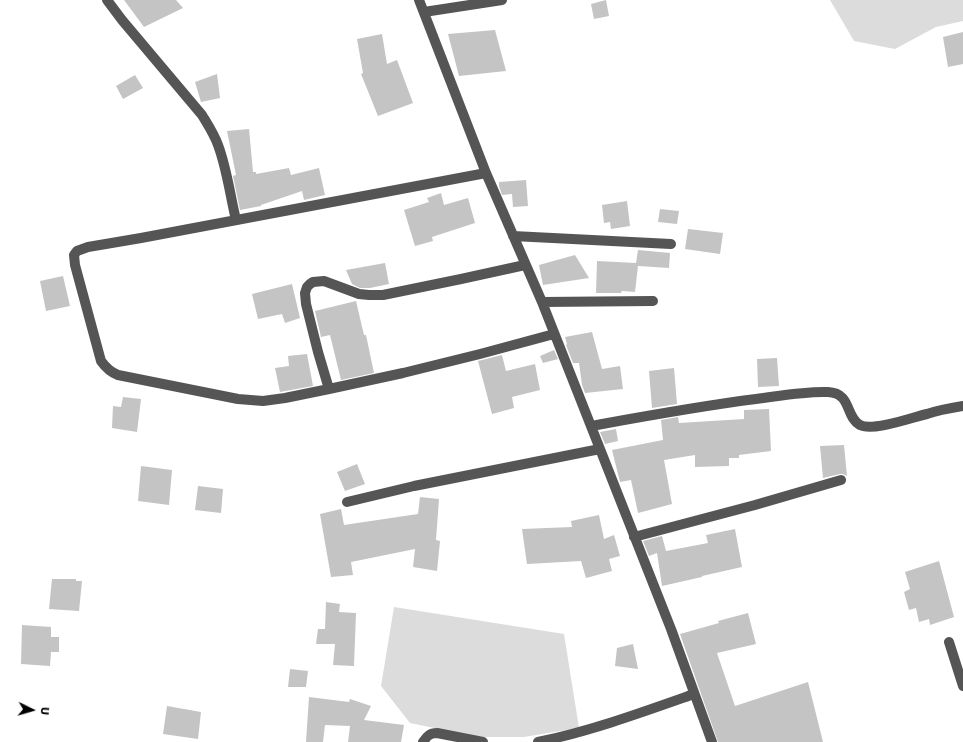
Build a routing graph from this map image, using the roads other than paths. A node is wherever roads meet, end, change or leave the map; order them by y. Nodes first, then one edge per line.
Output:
1 (107, 0) edge
2 (419, 0) edge
3 (502, 0) edge
4 (424, 12) junction
5 (486, 173) junction
6 (236, 220) junction
7 (513, 236) junction
8 (671, 244) dead end
9 (525, 264) junction
10 (653, 301) dead end
11 (542, 302) junction
12 (554, 334) junction
13 (329, 389) junction
14 (963, 406) edge
15 (591, 426) junction
16 (600, 448) junction
17 (841, 480) dead end
18 (347, 502) dead end
19 (634, 537) junction
20 (949, 642) dead end
21 (963, 686) edge
22 (694, 694) junction
23 (423, 742) edge
24 (483, 742) edge
25 (538, 742) edge
26 (712, 742) edge

1 - 6 street
2 - 4 street
3 - 4 street
4 - 5 street
5 - 6 street
5 - 7 street
6 - 13 street
7 - 8 street
7 - 9 street
9 - 11 street
9 - 13 street
10 - 11 street
11 - 12 street
12 - 13 street
12 - 15 street
14 - 15 street
15 - 16 street
16 - 18 street
16 - 19 street
17 - 19 street
19 - 22 street
20 - 21 street
22 - 25 street
22 - 26 street
23 - 24 street

